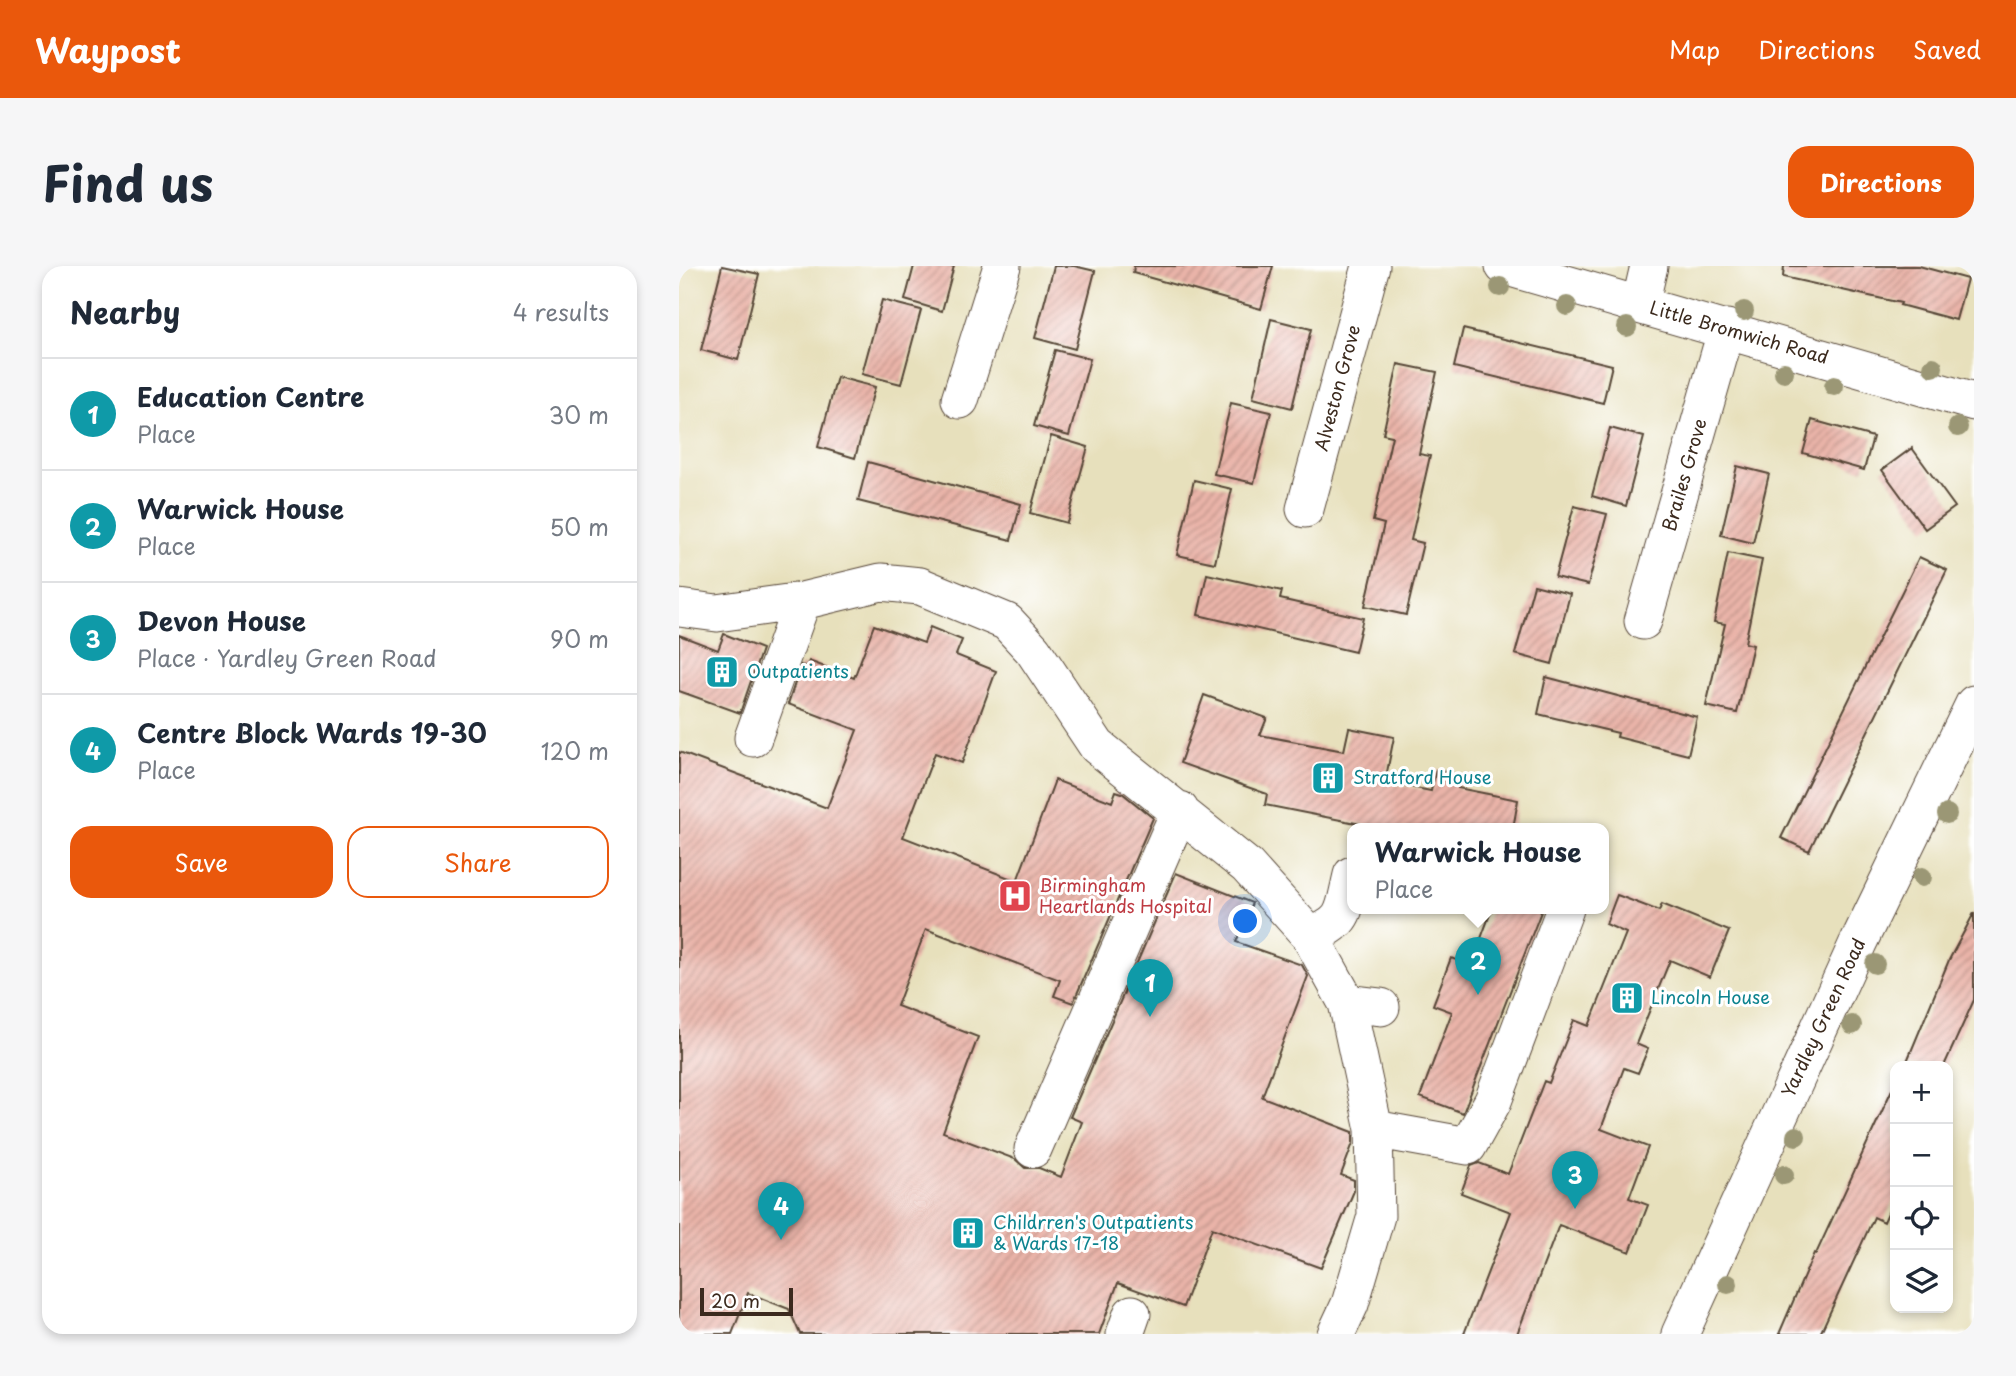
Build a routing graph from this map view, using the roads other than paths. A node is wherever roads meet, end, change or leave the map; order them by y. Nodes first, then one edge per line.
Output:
1 (1002, 266) edge
2 (1371, 266) edge
3 (1504, 266) edge
4 (1649, 266) edge
5 (1640, 305) junction
6 (1727, 328) junction
7 (960, 400) dead end
8 (1974, 402) edge
9 (1305, 509) dead end
10 (802, 601) junction
11 (679, 608) edge
12 (1643, 621) dead end
13 (1974, 704) edge
14 (753, 738) dead end
15 (1179, 810) junction
16 (1347, 897) edge
17 (1563, 914) edge
18 (1310, 936) junction
19 (1374, 1129) junction
20 (1033, 1149) dead end
21 (1336, 1334) edge
22 (1680, 1334) edge

1 - 7 street
2 - 9 street, Alveston Grove
3 - 5 street, Little Bromwich Road
4 - 5 street
5 - 6 street, Little Bromwich Road
6 - 8 street, Little Bromwich Road
6 - 12 street, Brailes Grove
10 - 11 street
10 - 14 street
10 - 15 street
13 - 22 street, Yardley Green Road
15 - 18 street
15 - 20 street
16 - 18 street
17 - 19 street
18 - 19 street
19 - 21 street

